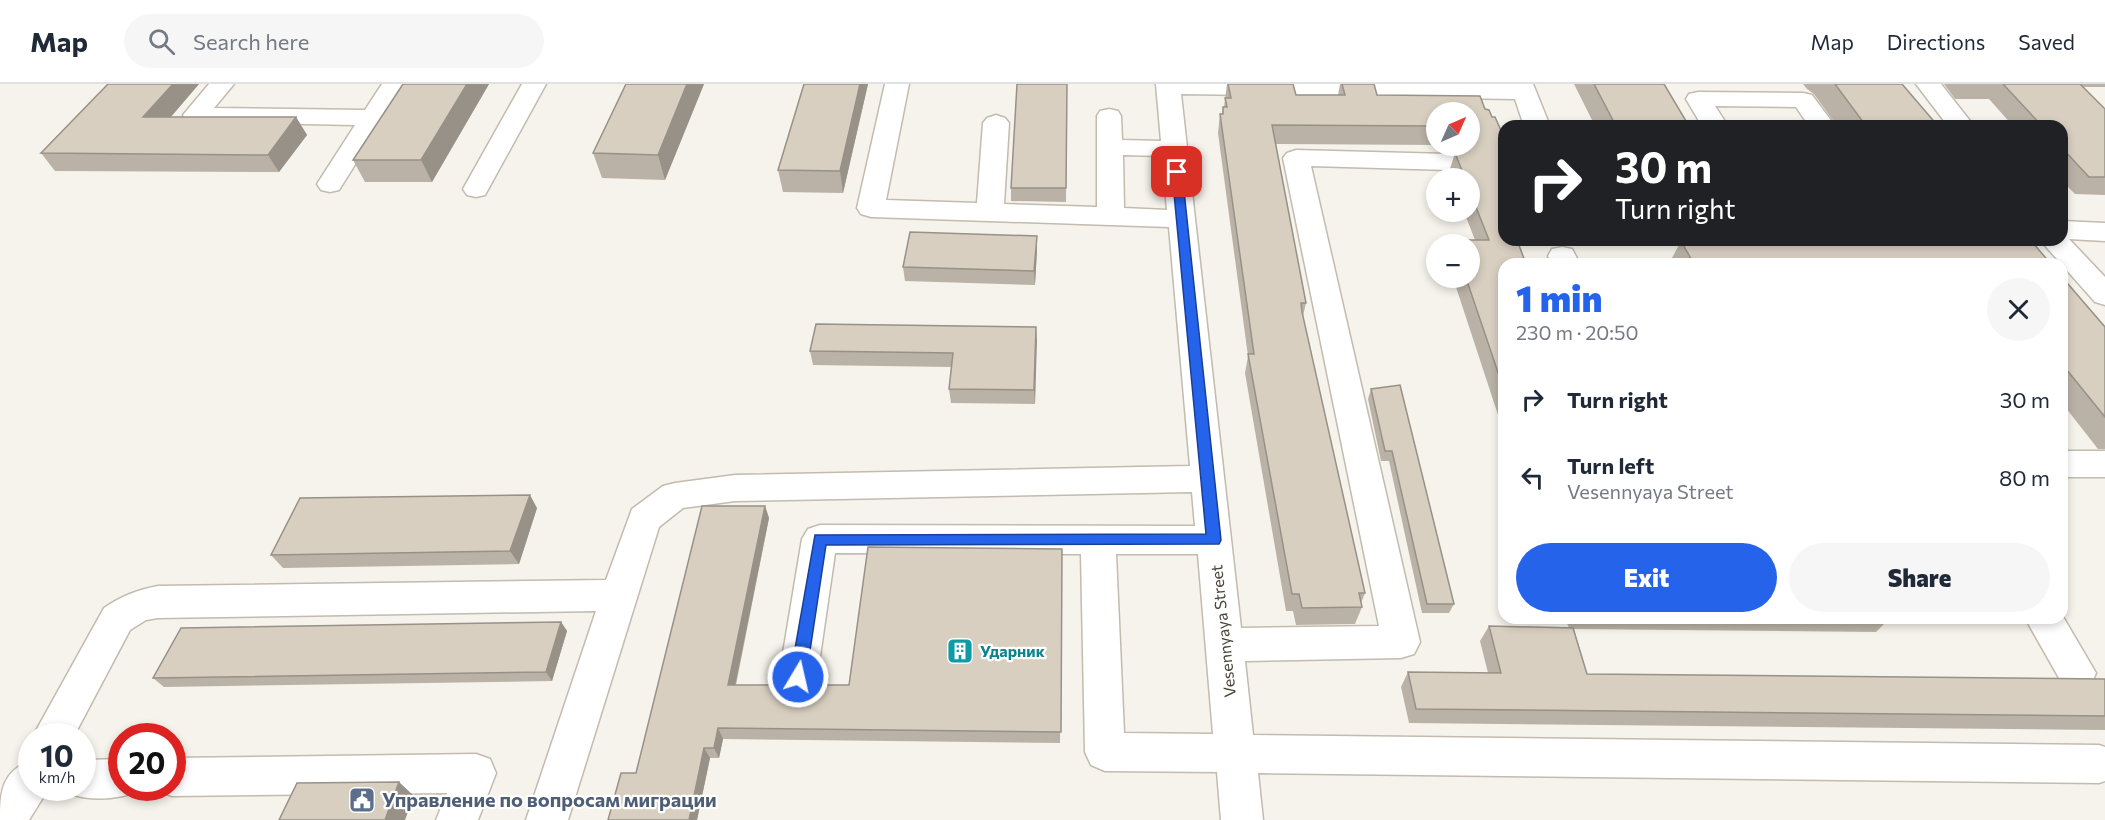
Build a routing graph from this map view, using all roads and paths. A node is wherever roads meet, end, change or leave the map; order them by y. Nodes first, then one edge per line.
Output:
1 (222, 84) edge
2 (394, 84) edge
3 (534, 84) edge
4 (897, 84) edge
5 (1928, 84) edge
6 (1168, 86) edge
7 (1523, 88) edge
8 (1109, 116) dead end
9 (372, 117) junction
10 (1535, 120) edge
11 (1711, 120) edge
12 (1818, 120) edge
13 (1956, 120) edge
14 (996, 123) dead end
15 (1110, 147) junction
16 (1175, 149) junction
17 (1448, 162) dead end
18 (330, 184) dead end
19 (476, 189) dead end
20 (990, 212) junction
21 (1111, 216) junction
22 (1182, 219) junction
23 (2068, 230) edge
24 (2105, 232) edge
25 (2060, 246) edge
26 (2105, 295) edge
27 (2068, 464) edge
28 (2105, 464) edge
29 (1207, 479) junction
30 (1214, 540) junction
31 (1098, 541) junction
32 (618, 596) junction
33 (2048, 624) edge
34 (1224, 645) junction
35 (2078, 673) dead end
36 (798, 677) dead end
37 (60, 723) edge
38 (1235, 754) junction
39 (2099, 764) dead end
40 (186, 777) edge
41 (18, 799) edge
42 (5, 820) edge
43 (457, 820) edge
44 (547, 820) edge
45 (1242, 820) edge

1 - 9 street
2 - 9 street
3 - 19 street
4 - 20 street
5 - 13 street
6 - 7 street
6 - 16 street, Vesennyaya Street
7 - 10 street
8 - 15 street
9 - 18 street
11 - 12 street
14 - 20 street
15 - 16 street
15 - 21 street
16 - 22 street, Vesennyaya Street
17 - 34 street
20 - 21 street
21 - 22 street
22 - 29 street, Vesennyaya Street
23 - 24 street
25 - 26 street
27 - 28 street
29 - 30 street, Vesennyaya Street
29 - 32 street
30 - 31 street
30 - 34 street, Vesennyaya Street
31 - 36 street
31 - 38 street
32 - 37 street
32 - 44 street
33 - 35 street
34 - 38 street, Vesennyaya Street
38 - 39 street
38 - 45 street, Vesennyaya Street
40 - 43 street
41 - 42 street

